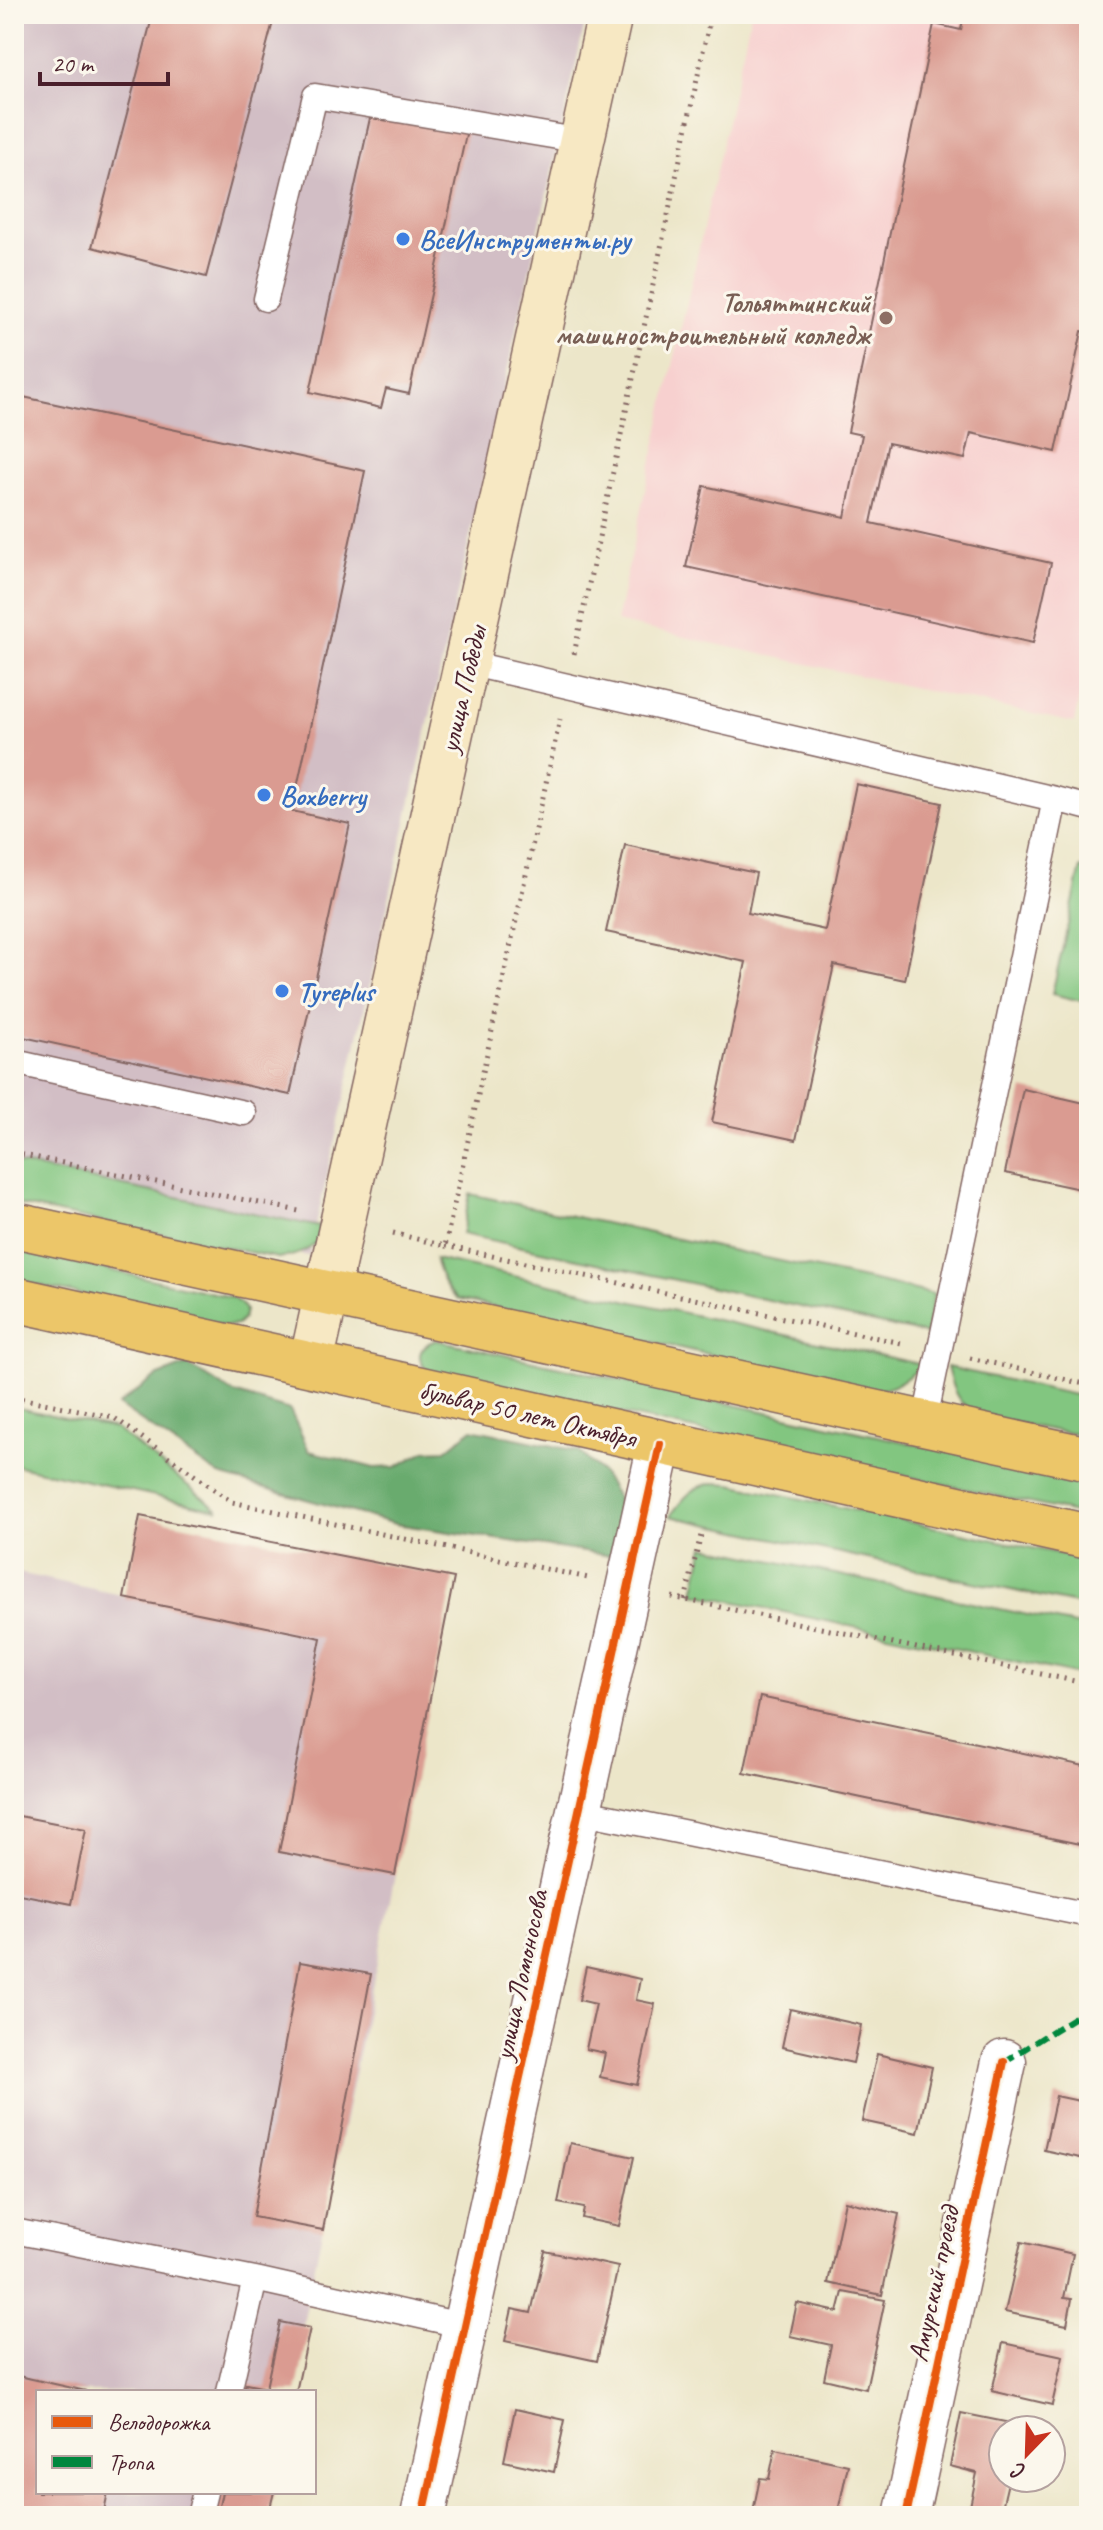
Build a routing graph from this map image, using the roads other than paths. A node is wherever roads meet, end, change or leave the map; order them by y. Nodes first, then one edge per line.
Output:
1 (610, 14) edge
2 (582, 141) junction
3 (266, 299) dead end
4 (468, 663) junction
5 (1055, 799) junction
6 (1089, 808) edge
7 (14, 1062) edge
8 (244, 1113) dead end
9 (14, 1225) edge
10 (327, 1292) junction
11 (14, 1299) edge
12 (311, 1364) junction
13 (924, 1424) junction
14 (660, 1444) junction
15 (1089, 1459) edge
16 (1089, 1537) edge
17 (579, 1811) junction
18 (1089, 1915) edge
19 (1004, 2062) dead end
20 (14, 2231) edge
21 (255, 2279) junction
22 (465, 2326) junction
23 (229, 2390) edge
24 (204, 2494) edge
25 (199, 2516) edge
26 (423, 2516) edge
27 (906, 2516) edge

1 - 2 main road, улица Победы
2 - 3 lane
2 - 4 main road, улица Победы
4 - 5 lane
4 - 10 main road, улица Победы
5 - 6 lane
5 - 13 lane
7 - 8 lane
9 - 10 main road
10 - 12 main road, улица Победы
10 - 13 main road
11 - 12 main road, бульвар 50 лет Октября
12 - 14 main road, бульвар 50 лет Октября
13 - 15 main road
14 - 16 main road, бульвар 50 лет Октября
14 - 17 street, улица Ломоносова
17 - 18 lane
17 - 22 street, улица Ломоносова
19 - 27 street, Амурский проезд
20 - 21 lane
21 - 22 lane
21 - 23 lane
22 - 26 street, улица Ломоносова
24 - 25 lane

